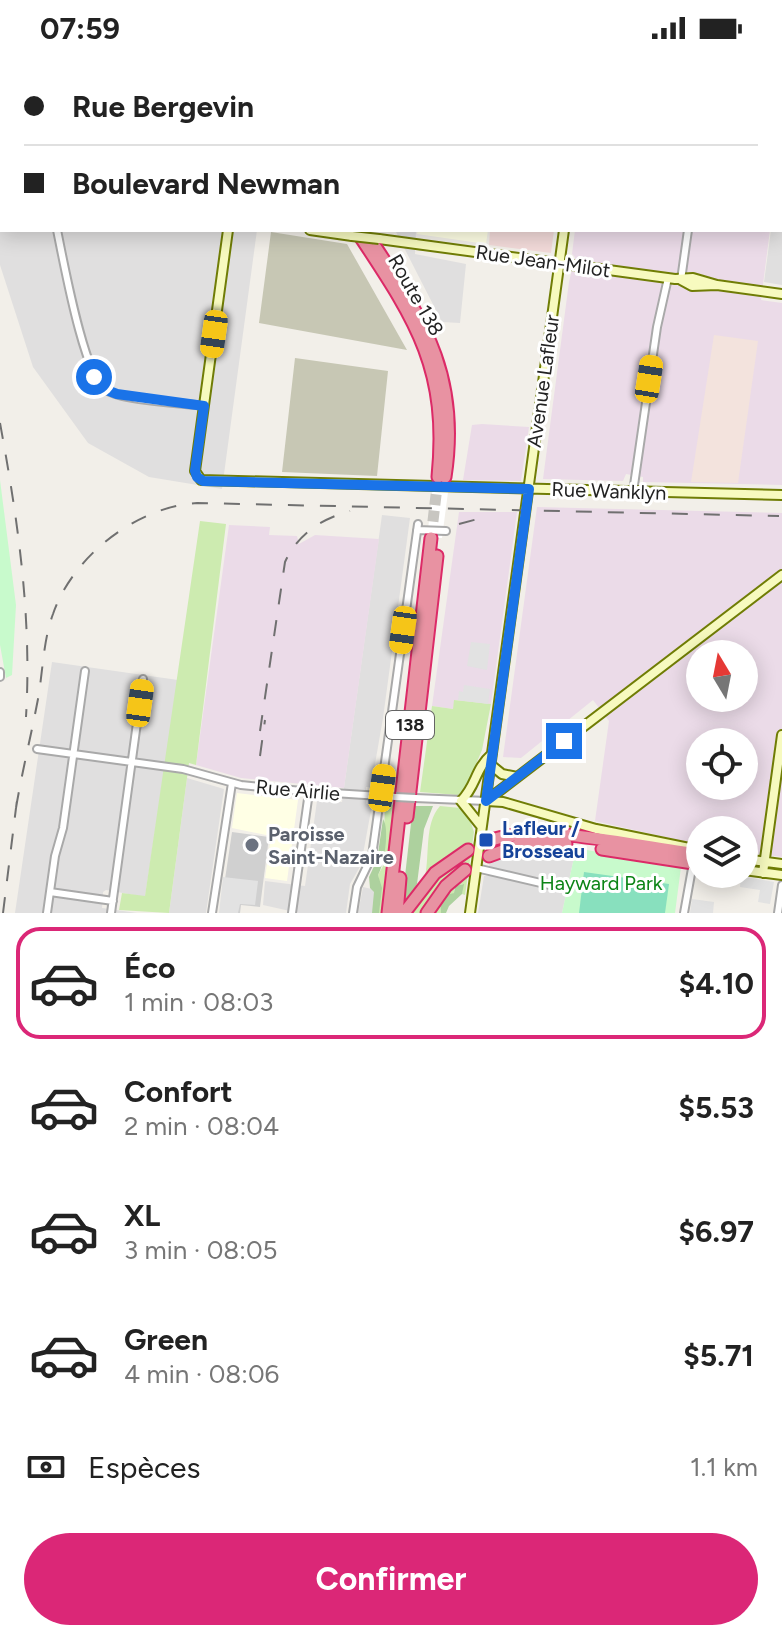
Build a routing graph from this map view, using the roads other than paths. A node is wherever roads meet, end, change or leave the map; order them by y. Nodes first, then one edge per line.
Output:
1 (57, 232) edge
2 (228, 232) edge
3 (366, 232) edge
4 (564, 232) edge
5 (688, 232) edge
6 (354, 233) edge
7 (382, 237) edge
8 (559, 264) junction
9 (668, 278) junction
10 (681, 280) junction
11 (782, 294) edge
12 (204, 406) junction
13 (529, 489) junction
14 (633, 492) junction
15 (782, 495) edge
16 (439, 536) junction
17 (782, 575) edge
18 (85, 671) dead end
19 (143, 679) dead end
20 (782, 735) edge
21 (37, 749) dead end
22 (73, 754) junction
23 (493, 754) junction
24 (131, 762) junction
25 (491, 765) junction
26 (517, 777) junction
27 (232, 783) junction
28 (309, 792) junction
29 (380, 796) junction
30 (461, 801) junction
31 (486, 801) junction
32 (481, 826) junction
33 (491, 840) dead end
34 (468, 850) dead end
35 (686, 855) edge
36 (489, 856) dead end
37 (686, 856) edge
38 (686, 857) edge
39 (758, 861) edge
40 (765, 862) junction
41 (782, 864) edge
42 (470, 869) junction
43 (758, 872) edge
44 (763, 873) junction
45 (782, 875) edge
46 (782, 885) edge
47 (562, 888) dead end
48 (690, 888) edge
49 (50, 892) junction
50 (113, 901) junction
51 (47, 913) edge
52 (111, 913) edge
53 (212, 913) edge
54 (292, 913) edge
55 (353, 913) edge
56 (388, 913) edge
57 (397, 913) edge
58 (404, 913) edge
59 (427, 913) edge
60 (470, 913) edge
61 (684, 913) edge
62 (778, 913) edge

1 - 12 street
2 - 12 main road
3 - 6 highway, Route 138
4 - 8 main road, Avenue Lafleur
5 - 10 street
6 - 7 main road, Rue Jean-Milot, bridge
7 - 8 main road, Rue Jean-Milot
8 - 9 main road, Rue Jean-Milot
8 - 13 main road, Avenue Lafleur
9 - 10 main road, Rue Jean-Milot
9 - 14 street
10 - 11 main road, Rue Jean-Milot
12 - 13 main road, Rue Wanklyn
13 - 14 main road, Rue Wanklyn
13 - 23 main road, Avenue Lafleur
14 - 15 main road, Rue Wanklyn
16 - 29 street
16 - 56 highway, 138
16 - 57 highway, 138
17 - 26 main road
18 - 22 street
19 - 24 street
20 - 40 main road
21 - 22 street, Rue Airlie
22 - 24 street, Rue Airlie
22 - 49 street
23 - 25 main road, Avenue Lafleur
23 - 30 main road
24 - 27 street, Rue Airlie
24 - 50 street
25 - 26 main road
25 - 31 main road, Avenue Lafleur
26 - 31 main road
27 - 28 street, Rue Airlie
27 - 53 street
28 - 29 street, Rue Airlie
28 - 54 street
29 - 30 street, Rue Airlie, bridge
29 - 55 street
30 - 31 street, Rue Airlie
30 - 32 main road
31 - 32 main road, Avenue Lafleur
31 - 35 main road, Rue Airlie
32 - 42 main road, Avenue Lafleur
33 - 37 highway
34 - 58 highway
36 - 38 highway
39 - 40 main road
40 - 41 main road
40 - 44 main road
42 - 47 street
42 - 59 highway
42 - 60 main road, Avenue Lafleur
43 - 44 main road
44 - 45 main road
46 - 62 street
48 - 61 street
49 - 50 street
49 - 51 street
50 - 52 street

